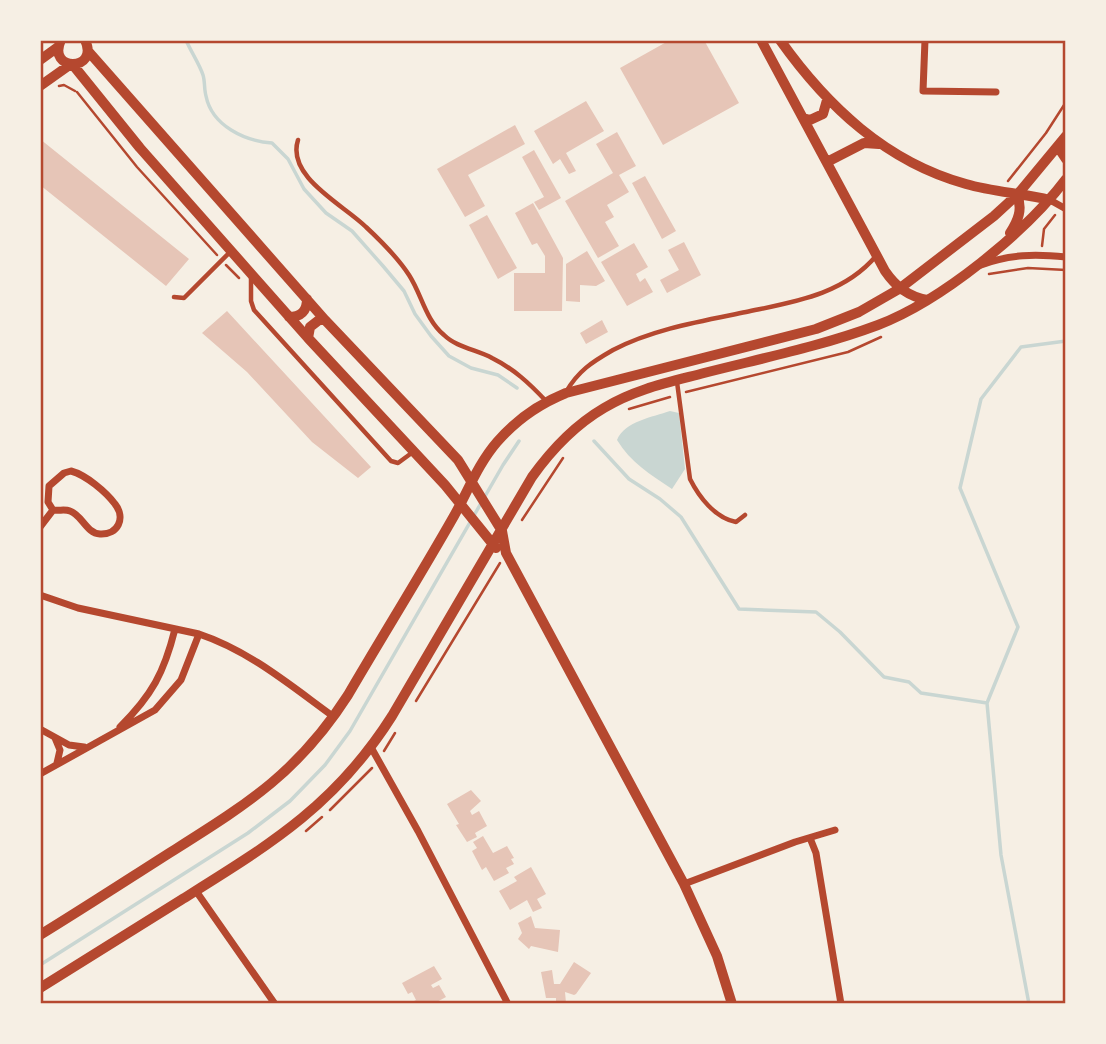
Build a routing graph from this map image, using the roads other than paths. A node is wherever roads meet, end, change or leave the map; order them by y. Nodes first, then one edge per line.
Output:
1 (85, 40) edge
2 (761, 40) edge
3 (780, 40) edge
4 (925, 40) edge
5 (58, 43) edge
6 (88, 51) junction
7 (40, 60) edge
8 (72, 64) junction
9 (40, 86) edge
10 (996, 92) dead end
11 (827, 100) junction
12 (803, 118) junction
13 (1066, 136) edge
14 (298, 140) dead end
15 (883, 145) junction
16 (1058, 147) junction
17 (1066, 159) edge
18 (827, 162) junction
19 (1066, 179) edge
20 (1017, 195) junction
21 (1050, 201) junction
22 (1064, 208) edge
23 (1004, 242) junction
24 (231, 251) junction
25 (876, 255) junction
26 (1066, 257) edge
27 (971, 269) junction
28 (251, 274) junction
29 (899, 289) junction
30 (174, 297) dead end
31 (307, 299) junction
32 (927, 300) junction
33 (289, 317) junction
34 (325, 320) junction
35 (308, 338) junction
36 (677, 381) junction
37 (566, 393) junction
38 (547, 401) junction
39 (413, 453) junction
40 (472, 482) junction
41 (464, 507) junction
42 (53, 510) junction
43 (745, 515) dead end
44 (40, 526) edge
45 (502, 531) junction
46 (493, 547) junction
47 (506, 553) junction
48 (40, 595) edge
49 (175, 629) junction
50 (199, 634) junction
51 (334, 717) junction
52 (40, 729) edge
53 (118, 729) junction
54 (53, 735) junction
55 (86, 747) junction
56 (372, 749) junction
57 (57, 764) junction
58 (40, 774) edge
59 (835, 830) dead end
60 (810, 838) junction
61 (684, 884) junction
62 (196, 891) junction
63 (40, 935) edge
64 (40, 988) edge
65 (275, 1004) edge
66 (508, 1004) edge
67 (732, 1004) edge
68 (841, 1004) edge

1 - 6 street
2 - 12 street
3 - 11 street
4 - 10 street
5 - 7 street
5 - 8 street
6 - 8 street
6 - 31 street
8 - 9 street
8 - 24 street
11 - 12 street
11 - 15 street
12 - 18 street
13 - 16 street
14 - 38 lane
15 - 18 street
15 - 20 street
16 - 17 street
16 - 20 street
18 - 25 street
19 - 21 street
20 - 21 street
20 - 23 street
20 - 29 street
21 - 22 street
21 - 23 street
23 - 27 street
24 - 28 street
24 - 30 lane
25 - 29 street
25 - 37 lane
26 - 27 street
27 - 32 street
28 - 33 street
28 - 39 lane
29 - 32 street
29 - 37 street
31 - 33 street
31 - 34 street
32 - 36 street
33 - 35 street
34 - 35 street
34 - 40 street
35 - 39 street
36 - 43 lane
36 - 45 street
37 - 38 street
38 - 40 street
39 - 41 street
40 - 41 street
40 - 45 street
41 - 46 street
41 - 51 street
42 - 42 street
42 - 44 street
45 - 46 street
45 - 47 street
46 - 47 street
46 - 56 street
47 - 61 street
48 - 49 street
49 - 50 street
49 - 53 street
50 - 51 street
50 - 53 street
51 - 63 street
52 - 54 street
53 - 55 street
54 - 55 street
54 - 57 street
55 - 57 street
56 - 62 street
56 - 66 street
57 - 58 street
59 - 60 street
60 - 61 street
60 - 68 street
61 - 67 street
62 - 64 street
62 - 65 street

